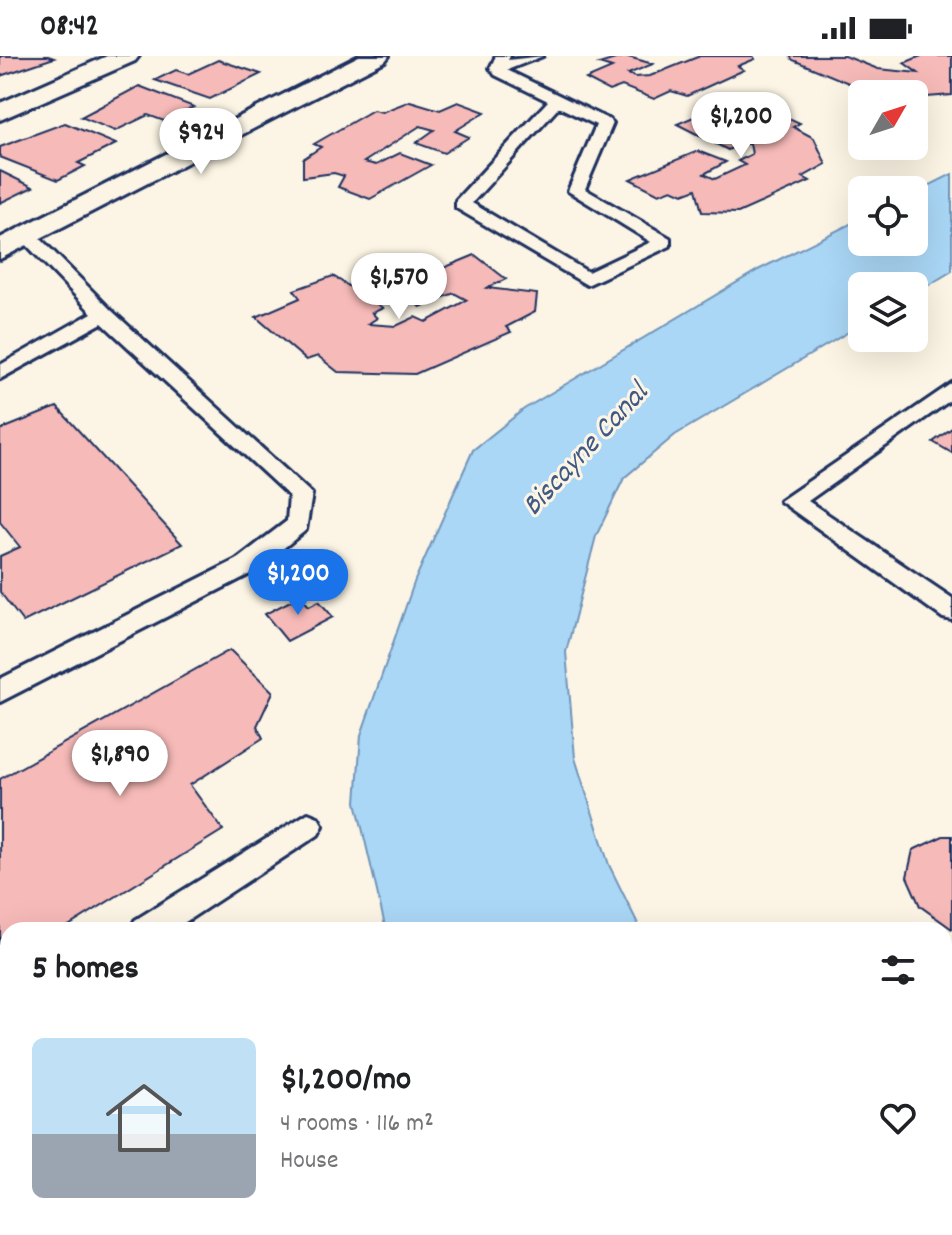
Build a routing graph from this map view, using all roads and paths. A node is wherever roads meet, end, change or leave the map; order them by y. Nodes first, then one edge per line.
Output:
1 (127, 56) edge
2 (377, 56) edge
3 (536, 56) edge
4 (500, 62) edge
5 (558, 99) junction
6 (0, 112) edge
7 (27, 235) junction
8 (0, 250) edge
9 (104, 314) junction
10 (0, 373) edge
11 (952, 389) edge
12 (952, 611) edge
13 (0, 691) edge
14 (308, 826) dead end
15 (158, 922) edge

1 - 6 street
2 - 7 street
3 - 4 lane
4 - 5 lane
5 - 5 lane
7 - 8 street
7 - 9 lane
9 - 10 lane
9 - 13 lane
11 - 12 lane
14 - 15 lane

